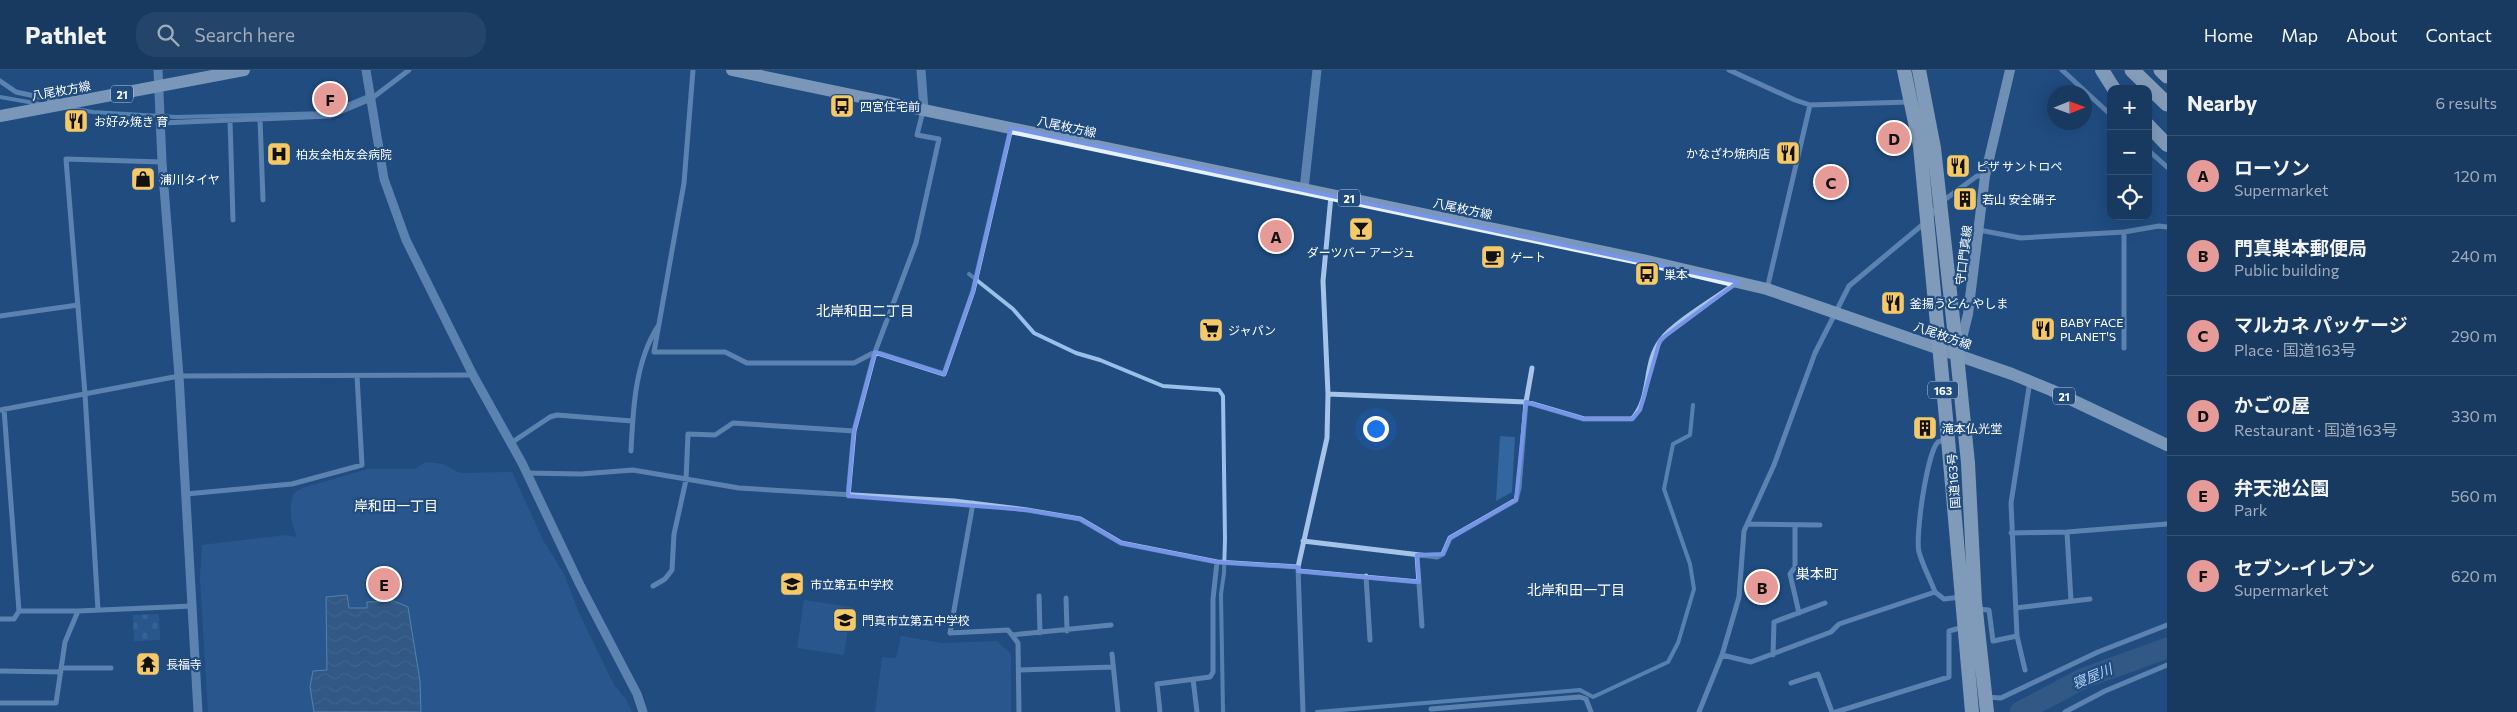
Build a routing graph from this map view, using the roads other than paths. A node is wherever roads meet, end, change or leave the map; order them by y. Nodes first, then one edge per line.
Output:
1 (158, 70) edge
2 (244, 70) edge
3 (366, 70) edge
4 (409, 70) edge
5 (693, 70) edge
6 (732, 70) edge
7 (921, 70) edge
8 (1317, 70) edge
9 (1729, 70) edge
10 (1904, 70) edge
11 (1920, 70) edge
12 (2010, 70) edge
13 (2062, 70) edge
14 (2102, 70) edge
15 (2126, 70) edge
16 (2132, 70) edge
17 (2161, 70) edge
18 (2167, 76) edge
19 (0, 81) edge
20 (2111, 85) edge
21 (2142, 85) edge
22 (160, 88) junction
23 (2152, 95) edge
24 (371, 99) junction
25 (1912, 102) junction
26 (64, 103) junction
27 (2167, 104) edge
28 (1810, 105) junction
29 (924, 110) junction
30 (2167, 110) edge
31 (2107, 112) edge
32 (0, 116) edge
33 (260, 119) junction
34 (230, 120) junction
35 (160, 123) junction
36 (1011, 128) junction
37 (2152, 129) edge
38 (2167, 145) edge
39 (2152, 154) edge
40 (162, 162) junction
41 (2167, 168) edge
42 (1986, 176) junction
43 (1304, 190) junction
44 (1331, 195) junction
45 (263, 200) dead end
46 (1940, 203) junction
47 (233, 220) dead end
48 (1927, 221) junction
49 (2167, 227) edge
50 (1979, 230) junction
51 (2124, 232) junction
52 (1738, 282) junction
53 (1767, 289) junction
54 (1951, 302) junction
55 (1970, 302) junction
56 (78, 305) junction
57 (1836, 312) junction
58 (0, 316) edge
59 (660, 323) junction
60 (2124, 348) dead end
61 (1939, 349) junction
62 (875, 352) junction
63 (1957, 355) junction
64 (1532, 368) dead end
65 (473, 375) junction
66 (179, 376) junction
67 (357, 376) junction
68 (2030, 381) junction
69 (85, 394) junction
70 (1328, 394) junction
71 (1526, 402) junction
72 (2, 409) edge
73 (632, 421) junction
74 (854, 431) junction
75 (1948, 439) junction
76 (511, 443) junction
77 (2167, 445) edge
78 (631, 451) dead end
79 (526, 473) junction
80 (686, 480) junction
81 (186, 494) junction
82 (848, 496) junction
83 (973, 503) junction
84 (1747, 524) junction
85 (2167, 524) edge
86 (1795, 525) junction
87 (1820, 525) dead end
88 (2067, 532) junction
89 (2011, 533) junction
90 (1303, 541) junction
91 (1417, 555) junction
92 (1217, 562) junction
93 (1298, 569) junction
94 (1366, 576) junction
95 (1419, 582) junction
96 (654, 586) dead end
97 (1935, 592) junction
98 (1039, 596) dead end
99 (1960, 597) junction
100 (1066, 598) dead end
101 (2090, 599) dead end
102 (2071, 601) junction
103 (1825, 603) dead end
104 (192, 606) junction
105 (2016, 608) junction
106 (19, 610) junction
107 (98, 610) junction
108 (1976, 610) junction
109 (78, 611) junction
110 (1799, 613) junction
111 (0, 619) edge
112 (2167, 624) edge
113 (1111, 625) dead end
114 (1422, 626) dead end
115 (1964, 627) junction
116 (1067, 631) junction
117 (1040, 633) junction
118 (1012, 635) junction
119 (2017, 636) junction
120 (1370, 640) dead end
121 (1112, 654) dead end
122 (1722, 655) junction
123 (1773, 655) junction
124 (2167, 665) edge
125 (1113, 667) junction
126 (110, 668) dead end
127 (61, 670) junction
128 (1018, 670) junction
129 (2025, 670) dead end
130 (0, 671) edge
131 (1193, 679) junction
132 (1791, 683) dead end
133 (0, 703) edge
134 (1986, 705) edge
135 (1467, 706) junction
136 (1431, 709) dead end
137 (198, 712) edge
138 (643, 712) edge
139 (1019, 712) edge
140 (1118, 712) edge
141 (1160, 712) edge
142 (1197, 712) edge
143 (1303, 712) edge
144 (1468, 712) edge
145 (1591, 712) edge
146 (1700, 712) edge
147 (1832, 712) edge
148 (1836, 712) edge
149 (1972, 712) edge
150 (2066, 712) edge

1 - 22 street
2 - 22 main road, 八尾枚方線 / 21
3 - 24 street
4 - 24 street
5 - 59 street
6 - 29 main road, 八尾枚方線 / 21
7 - 29 street
8 - 43 street
9 - 28 street
10 - 25 highway, 国道163号 / 163
11 - 46 highway, 国道163号 / 163
12 - 42 main road, 守口門真線
13 - 31 street
14 - 20 highway
15 - 21 highway
16 - 27 highway
17 - 18 highway
19 - 26 street
22 - 26 main road, 八尾枚方線 / 21
22 - 35 street
23 - 30 highway
24 - 33 street
24 - 65 street
25 - 28 street
25 - 48 highway, 国道163号 / 163
26 - 32 main road, 八尾枚方線 / 21
28 - 53 street
29 - 36 main road, 八尾枚方線 / 21
29 - 62 street
33 - 34 street
33 - 45 street
34 - 35 street
34 - 47 street
35 - 40 street
36 - 43 main road, 八尾枚方線 / 21
36 - 62 street
37 - 38 highway
39 - 41 street
40 - 56 street
40 - 66 street
42 - 46 street
42 - 50 main road, 守口門真線
43 - 44 main road, 八尾枚方線 / 21
44 - 52 main road, 八尾枚方線 / 21
44 - 70 street
46 - 48 street
46 - 54 highway, 国道163号 / 163
48 - 57 street
48 - 61 highway, 国道163号 / 163
49 - 51 street
50 - 51 street
50 - 55 main road, 守口門真線
51 - 60 street
52 - 53 main road, 八尾枚方線 / 21
52 - 71 street
53 - 57 main road, 八尾枚方線 / 21
54 - 55 main road
54 - 63 highway, 国道163号 / 163
55 - 63 main road, 守口門真線
56 - 58 street
56 - 69 street
57 - 61 main road, 八尾枚方線 / 21
57 - 84 street
59 - 62 street
59 - 73 street
61 - 63 main road, 八尾枚方線 / 21
61 - 75 highway, 国道163号 / 163
62 - 74 street
63 - 68 main road, 八尾枚方線 / 21
63 - 108 highway, 国道163号 / 163
64 - 71 street
65 - 67 street
65 - 76 street
66 - 67 street
66 - 69 street
66 - 81 street
67 - 81 street
68 - 77 main road, 八尾枚方線 / 21
68 - 89 street
69 - 72 street
69 - 107 street
70 - 71 street
70 - 90 street
71 - 91 street
72 - 106 street
73 - 76 street
73 - 78 street
74 - 80 street
74 - 82 street
75 - 97 street
75 - 99 highway, 国道163号 / 163
76 - 79 street
79 - 80 street
79 - 138 street
80 - 82 street
80 - 96 street
81 - 104 street
82 - 83 street
83 - 92 street
83 - 118 street
84 - 86 street
84 - 122 street
85 - 88 street
86 - 87 street
86 - 110 street
88 - 89 street
88 - 102 street
89 - 105 street
90 - 91 street
90 - 93 street
91 - 95 street
92 - 93 street
92 - 131 street
93 - 94 street
93 - 143 street
94 - 95 street
94 - 120 street
95 - 114 street
97 - 99 street
97 - 123 street
98 - 117 street
99 - 115 highway, 国道163号 / 163
100 - 116 street
101 - 102 street
102 - 105 street
103 - 110 street
104 - 107 street
104 - 137 street
105 - 119 street
106 - 109 street
106 - 111 street
107 - 109 street
108 - 119 street
108 - 134 highway, 国道163号 / 163
109 - 127 street
110 - 123 street
112 - 134 street
113 - 116 street
115 - 148 street
115 - 149 highway, 国道163号 / 163
116 - 117 street
117 - 118 street
118 - 128 street
119 - 129 street
121 - 125 street
122 - 123 street
122 - 146 street
124 - 150 street
125 - 128 street
125 - 140 street
126 - 127 street
127 - 130 street
127 - 133 street
128 - 139 street
131 - 141 street
131 - 142 street
132 - 147 street
135 - 136 street
135 - 144 street
135 - 145 street

